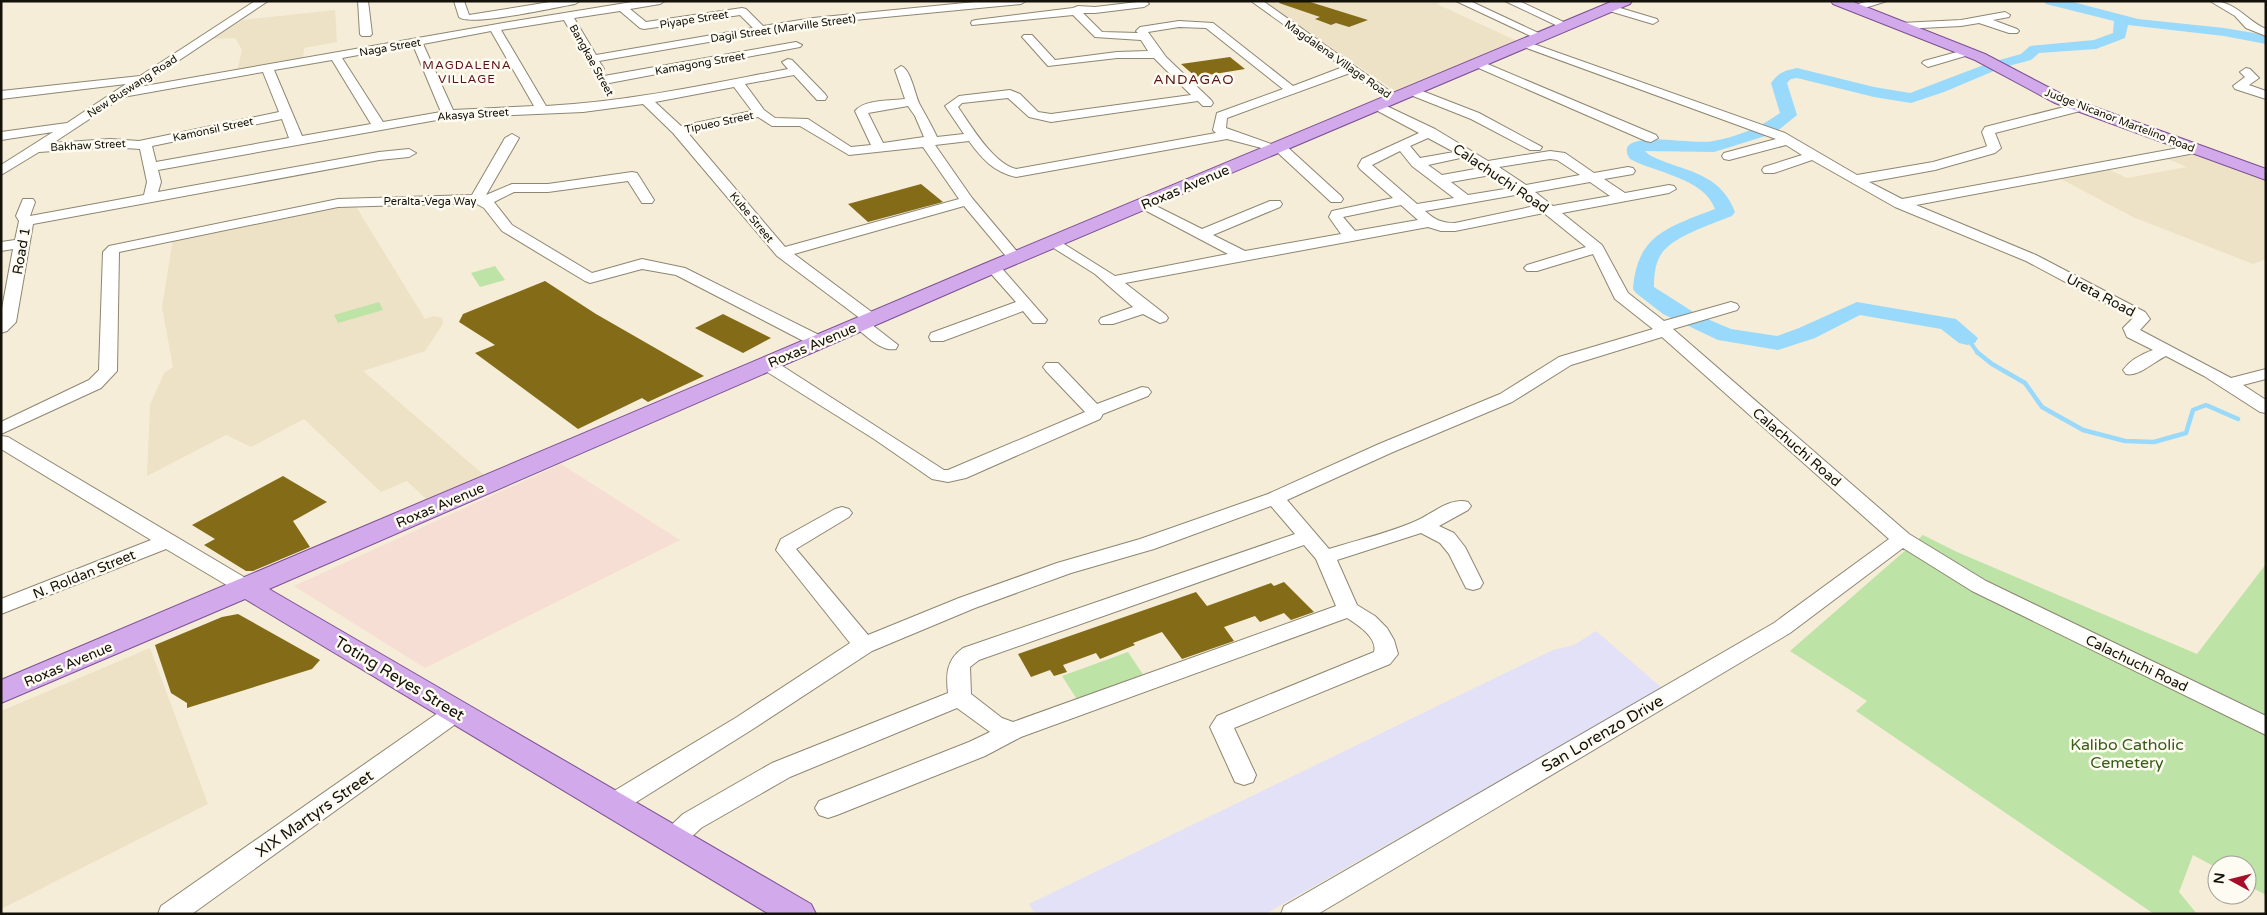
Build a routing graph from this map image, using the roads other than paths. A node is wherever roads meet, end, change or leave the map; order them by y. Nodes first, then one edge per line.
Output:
1 (262, 1) edge
2 (363, 1) edge
3 (459, 1) edge
4 (506, 1) edge
5 (575, 1) edge
6 (660, 1) edge
7 (1021, 1) edge
8 (1256, 1) edge
9 (1461, 1) edge
10 (1510, 1) edge
11 (1838, 1) edge
12 (1882, 1) edge
13 (2215, 1) edge
14 (1005, 2) edge
15 (1618, 3) edge
16 (1144, 4) dead end
17 (1076, 7) edge
18 (623, 8) junction
19 (1856, 8) junction
20 (742, 11) joint
21 (505, 14) junction
22 (2005, 15) dead end
23 (568, 17) junction
24 (1980, 20) junction
25 (1653, 21) dead end
26 (1901, 22) junction
27 (976, 23) dead end
28 (509, 25) junction
29 (1566, 26) junction
30 (495, 28) junction
31 (761, 30) junction
32 (2013, 31) dead end
33 (2266, 33) edge
34 (366, 34) dead end
35 (1028, 37) dead end
36 (1144, 37) junction
37 (1533, 40) junction
38 (417, 42) junction
39 (796, 45) dead end
40 (776, 49) junction
41 (1968, 52) junction
42 (1157, 54) junction
43 (335, 56) junction
44 (592, 59) junction
45 (1928, 63) dead end
46 (1478, 64) junction
47 (267, 68) junction
48 (1352, 68) junction
49 (796, 70) junction
50 (901, 70) dead end
51 (2246, 72) dead end
52 (144, 78) junction
53 (738, 83) junction
54 (1291, 90) junction
55 (610, 92) junction
56 (1, 94) edge
57 (120, 94) junction
58 (2266, 96) edge
59 (821, 97) dead end
60 (1201, 97) junction
61 (1395, 98) junction
62 (646, 100) junction
63 (912, 102) junction
64 (2080, 107) junction
65 (542, 110) junction
66 (760, 113) junction
67 (286, 114) junction
68 (448, 114) junction
69 (1221, 116) junction
70 (72, 126) junction
71 (379, 126) junction
72 (678, 130) junction
73 (1430, 132) junction
74 (1228, 135) junction
75 (1, 136) edge
76 (972, 137) junction
77 (512, 138) dead end
78 (1651, 138) dead end
79 (1789, 140) junction
80 (297, 141) junction
81 (927, 143) junction
82 (141, 144) junction
83 (1402, 145) junction
84 (1535, 146) dead end
85 (36, 148) junction
86 (878, 148) junction
87 (1277, 148) junction
88 (2195, 149) junction
89 (1467, 153) junction
90 (409, 154) dead end
91 (1815, 154) junction
92 (1729, 156) dead end
93 (1418, 163) junction
94 (151, 167) junction
95 (1490, 168) junction
96 (1770, 170) dead end
97 (1, 171) edge
98 (1628, 171) dead end
99 (2266, 175) edge
100 (1593, 178) junction
101 (1440, 180) junction
102 (1856, 180) junction
103 (1670, 189) dead end
104 (1524, 190) junction
105 (150, 198) junction
106 (1623, 198) junction
107 (1336, 199) dead end
108 (647, 200) dead end
109 (1466, 200) junction
110 (481, 201) junction
111 (967, 201) junction
112 (28, 202) dead end
113 (1144, 204) junction
114 (1274, 204) dead end
115 (1408, 204) junction
116 (1900, 204) junction
117 (1549, 210) junction
118 (26, 221) junction
119 (1430, 222) junction
120 (1202, 234) junction
121 (1350, 236) junction
122 (1052, 242) junction
123 (22, 243) junction
124 (1, 247) edge
125 (1597, 248) junction
126 (782, 253) junction
127 (1243, 256) junction
128 (1015, 258) junction
129 (993, 267) junction
130 (1532, 268) dead end
131 (1112, 281) junction
132 (1026, 304) junction
133 (1732, 307) dead end
134 (1145, 308) junction
135 (1160, 318) dead end
136 (1039, 320) dead end
137 (1107, 321) dead end
138 (866, 322) junction
139 (1, 328) edge
140 (1662, 329) junction
141 (936, 337) dead end
142 (819, 342) junction
143 (890, 345) dead end
144 (2167, 350) junction
145 (767, 364) junction
146 (1052, 367) dead end
147 (2132, 370) dead end
148 (2266, 374) edge
149 (2228, 384) junction
150 (1142, 392) dead end
151 (2266, 408) edge
152 (1094, 411) junction
153 (1, 429) edge
154 (1, 441) edge
155 (1275, 498) junction
156 (1461, 506) dead end
157 (842, 513) dead end
158 (1423, 526) junction
159 (1309, 536) junction
160 (1902, 539) junction
161 (167, 541) junction
162 (1325, 557) junction
163 (1473, 583) dead end
164 (247, 588) junction
165 (1, 607) edge
166 (1348, 610) junction
167 (864, 645) junction
168 (1, 692) edge
169 (960, 698) junction
170 (456, 712) junction
171 (2266, 726) edge
172 (1013, 731) junction
173 (1244, 776) dead end
174 (612, 804) junction
175 (828, 808) dead end
176 (673, 839) junction
177 (171, 914) edge
178 (799, 914) edge
179 (1294, 914) edge

1 - 52 street, New Buswang Road
2 - 34 street
3 - 21 street
4 - 21 street
5 - 21 street
6 - 18 street, Naga Street
7 - 14 street, Dagil Street (Marville Street)
8 - 48 street, Magdalena Village Road
9 - 37 street
10 - 29 street
11 - 19 main road, Judge Nicanor Martelino Road
12 - 19 street
13 - 33 street
14 - 31 street, Dagil Street (Marville Street)
15 - 25 street
15 - 29 main road, Roxas Avenue
16 - 17 street
17 - 27 street
17 - 36 street
18 - 20 street, Piyape Street
18 - 23 street, Naga Street
19 - 26 main road, Judge Nicanor Martelino Road
20 - 31 street
21 - 28 street
22 - 24 street
23 - 28 street, Naga Street
23 - 44 street, Bangkae Street
24 - 26 street
24 - 32 street
26 - 41 main road, Judge Nicanor Martelino Road
28 - 30 street, Naga Street
29 - 37 main road, Roxas Avenue
30 - 38 street, Naga Street
30 - 65 street
31 - 44 street, Dagil Street (Marville Street)
35 - 42 street
36 - 42 street
36 - 54 street
37 - 46 main road, Roxas Avenue
37 - 79 street
38 - 43 street, Naga Street
38 - 68 street
39 - 40 street, Kamagong Street
40 - 49 street
40 - 55 street, Kamagong Street
41 - 45 street
41 - 64 main road, Judge Nicanor Martelino Road
42 - 60 street
43 - 47 street, Naga Street
43 - 71 street
44 - 55 street, Bangkae Street
46 - 61 main road, Roxas Avenue
46 - 78 street
47 - 57 street, Naga Street
47 - 67 street
48 - 54 street
48 - 61 street, Magdalena Village Road
49 - 53 street, Akasya Street
49 - 59 street
50 - 63 street
51 - 58 street
52 - 56 street
52 - 57 street, New Buswang Road
53 - 62 street, Akasya Street
53 - 66 street
54 - 69 street
55 - 62 street, Akasya Street
55 - 65 street, Akasya Street
57 - 70 street, New Buswang Road
60 - 69 street
60 - 76 street
61 - 73 street, Calachuchi Road
61 - 84 street
61 - 87 main road, Roxas Avenue
62 - 72 street, Kube Street
63 - 81 street
63 - 86 street
64 - 88 main road, Judge Nicanor Martelino Road
64 - 102 street
65 - 68 street, Akasya Street
66 - 72 street, Tipueo Street
66 - 86 street
67 - 80 street
67 - 82 street, Kamonsil Street
68 - 71 street, Akasya Street
69 - 74 street
70 - 75 street
70 - 85 street, New Buswang Road
71 - 80 street, Akasya Street
72 - 126 street, Kube Street
73 - 83 street
73 - 89 street, Calachuchi Road
74 - 76 street
74 - 87 street
76 - 81 street
77 - 110 street
79 - 91 street
79 - 92 street
80 - 94 street, Akasya Street
81 - 86 street
81 - 111 street
82 - 85 street, Bakhaw Street
82 - 94 street, Bakhaw Street
83 - 93 street
83 - 115 street
85 - 97 street, New Buswang Road
87 - 107 street
87 - 113 main road, Roxas Avenue
88 - 99 main road, Judge Nicanor Martelino Road
88 - 116 street
89 - 93 street
89 - 95 street, Calachuchi Road
90 - 105 street
91 - 96 street
91 - 102 street
93 - 101 street
94 - 105 street, Bakhaw Street
95 - 100 street
95 - 101 street
95 - 104 street, Calachuchi Road
98 - 100 street
100 - 104 street
100 - 106 street
101 - 109 street
102 - 116 street
103 - 106 street
104 - 109 street
104 - 117 street, Calachuchi Road
105 - 118 street
106 - 117 street
108 - 110 street
109 - 115 street
110 - 142 street, Peralta-Vega Way
110 - 153 street, Peralta-Vega Way
111 - 126 street
111 - 128 street
112 - 118 street, Road 1
113 - 120 street
113 - 122 main road, Roxas Avenue
114 - 120 street
115 - 119 street
115 - 121 street
116 - 144 street, Ureta Road
117 - 119 street
117 - 125 street, Calachuchi Road
118 - 123 street, Road 1
119 - 121 street
120 - 127 street
121 - 127 street
122 - 128 main road, Roxas Avenue
122 - 131 street
123 - 124 street
123 - 139 street, Road 1
125 - 130 street
125 - 140 street, Calachuchi Road
126 - 138 street, Kube Street
127 - 131 street
128 - 129 main road, Roxas Avenue
129 - 132 street
129 - 138 main road, Roxas Avenue
131 - 134 street
132 - 136 street
132 - 141 street
133 - 140 street
134 - 135 street
134 - 137 street
138 - 142 main road, Roxas Avenue
138 - 143 street, Kube Street
140 - 155 street
140 - 160 street, Calachuchi Road
142 - 145 main road, Roxas Avenue
144 - 147 street
144 - 149 street, Ureta Road
145 - 152 street
145 - 164 main road, Roxas Avenue
146 - 152 street
148 - 149 street
149 - 151 street, Ureta Road
150 - 152 street
154 - 161 street, Toting Reyes Street
155 - 159 street
155 - 167 street
156 - 158 street
157 - 167 street
158 - 162 street
158 - 163 street
159 - 162 street
159 - 169 street
160 - 171 street, Calachuchi Road
160 - 179 street, San Lorenzo Drive
161 - 164 street, Toting Reyes Street
161 - 165 street, N. Roldan Street
162 - 166 street
164 - 168 main road, Roxas Avenue
164 - 170 main road, Toting Reyes Street
166 - 172 street
166 - 173 street
167 - 174 street
169 - 172 street
169 - 176 street
170 - 174 main road, Toting Reyes Street
170 - 177 street, XIX Martyrs Street
172 - 175 street
174 - 176 main road, Toting Reyes Street
176 - 178 main road, Toting Reyes Street

